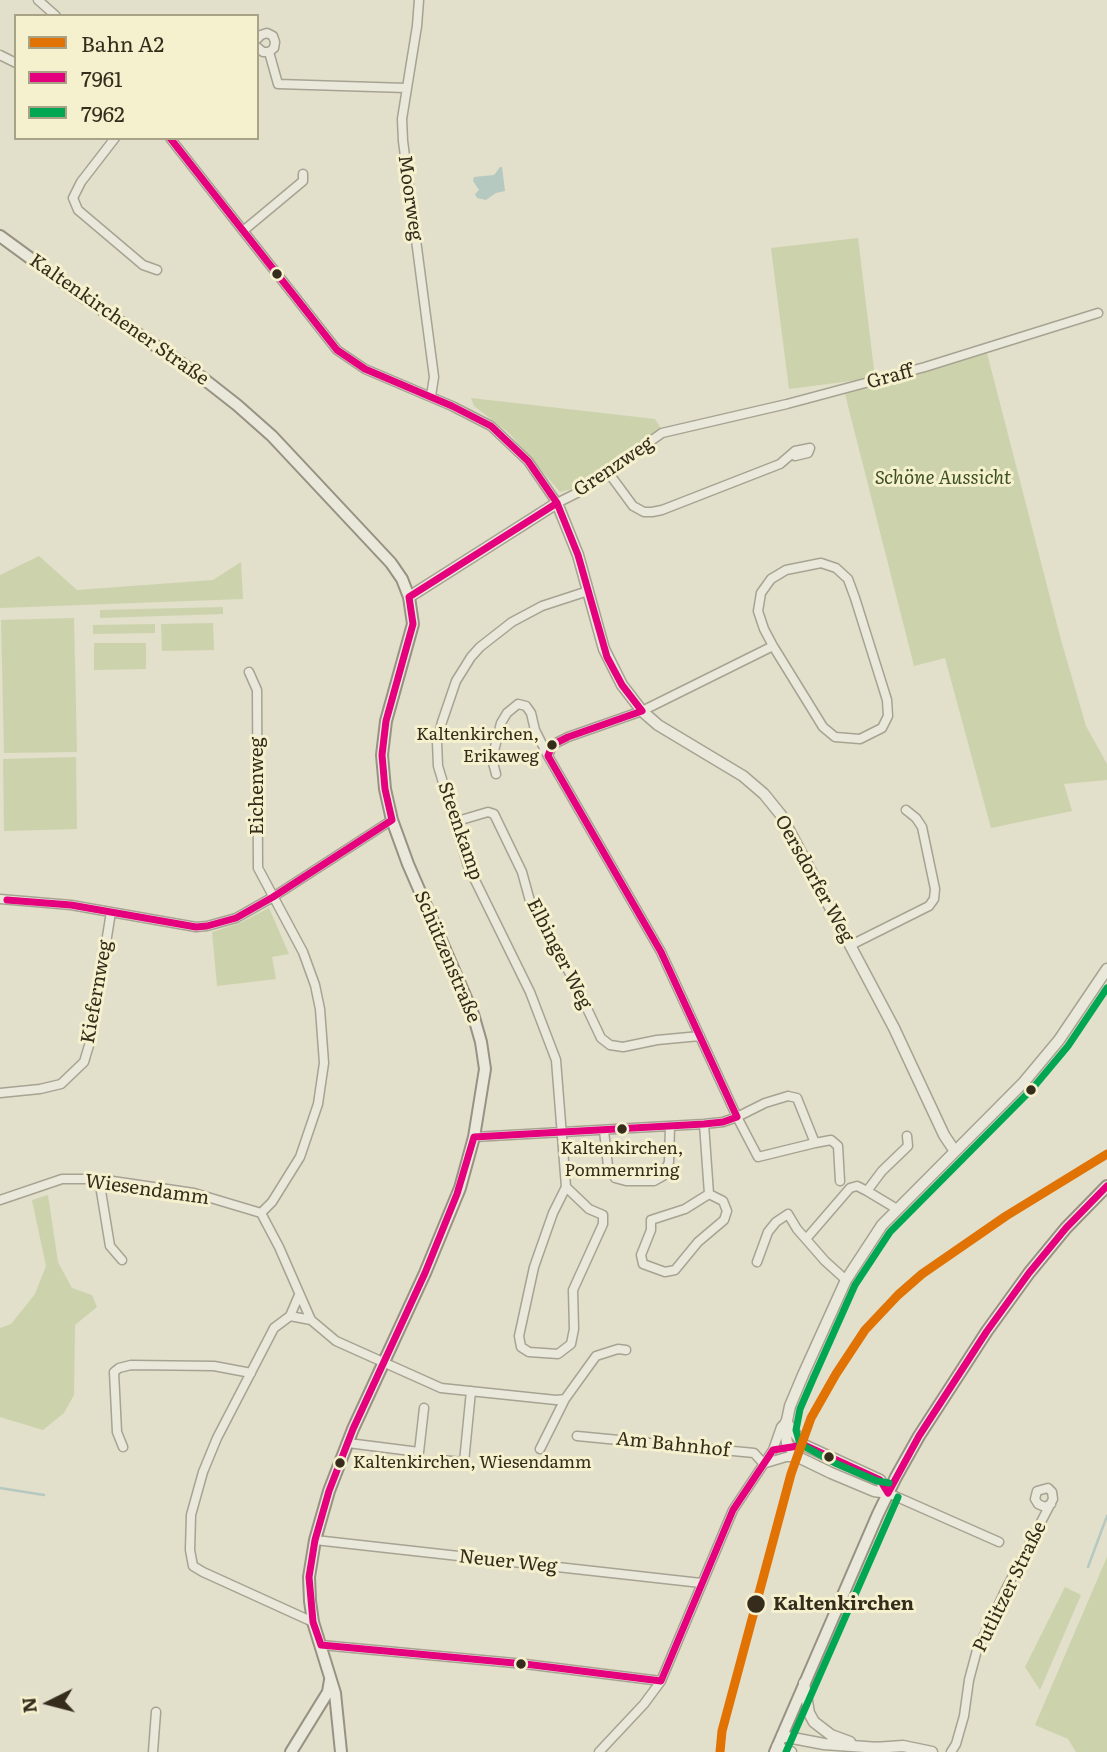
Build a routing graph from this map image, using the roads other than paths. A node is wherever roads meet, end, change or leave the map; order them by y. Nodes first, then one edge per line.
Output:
1 (38, 0) edge
2 (419, 0) edge
3 (54, 14) edge
4 (259, 37) edge
5 (259, 49) edge
6 (269, 52) junction
7 (406, 88) junction
8 (113, 140) edge
9 (172, 140) edge
10 (303, 174) dead end
11 (243, 231) junction
12 (0, 236) edge
13 (157, 270) dead end
14 (1098, 313) dead end
15 (431, 396) junction
16 (678, 428) joint
17 (793, 454) dead end
18 (608, 472) junction
19 (557, 503) junction
20 (588, 591) junction
21 (409, 597) junction
22 (773, 646) junction
23 (249, 672) dead end
24 (642, 711) junction
25 (548, 756) junction
26 (496, 774) dead end
27 (906, 810) dead end
28 (393, 820) junction
29 (454, 822) junction
30 (273, 897) junction
31 (0, 900) edge
32 (111, 912) junction
33 (851, 945) junction
34 (1107, 969) edge
35 (700, 1036) junction
36 (0, 1093) edge
37 (737, 1117) junction
38 (705, 1124) junction
39 (670, 1126) junction
40 (604, 1131) junction
41 (563, 1132) junction
42 (907, 1136) dead end
43 (474, 1137) junction
44 (815, 1143) junction
45 (954, 1150) junction
46 (99, 1179) junction
47 (840, 1181) dead end
48 (1107, 1186) edge
49 (566, 1187) junction
50 (867, 1191) junction
51 (709, 1194) junction
52 (0, 1200) edge
53 (897, 1209) junction
54 (261, 1213) junction
55 (806, 1239) junction
56 (122, 1260) dead end
57 (757, 1262) dead end
58 (846, 1279) junction
59 (299, 1294) junction
60 (290, 1316) junction
61 (311, 1320) junction
62 (626, 1350) dead end
63 (383, 1362) junction
64 (251, 1373) junction
65 (471, 1391) junction
66 (565, 1399) junction
67 (424, 1408) dead end
68 (788, 1425) junction
69 (577, 1436) dead end
70 (348, 1443) junction
71 (787, 1445) junction
72 (804, 1445) junction
73 (123, 1447) dead end
74 (540, 1449) dead end
75 (775, 1455) junction
76 (797, 1457) junction
77 (440, 1460) dead end
78 (764, 1464) junction
79 (888, 1493) junction
80 (1051, 1504) dead end
81 (315, 1540) junction
82 (999, 1542) dead end
83 (701, 1583) junction
84 (313, 1622) junction
85 (321, 1646) junction
86 (330, 1674) junction
87 (661, 1681) junction
88 (804, 1683) junction
89 (322, 1702) junction
90 (337, 1704) junction
91 (156, 1712) dead end
92 (778, 1745) edge
93 (864, 1746) junction
94 (879, 1748) junction
95 (153, 1752) edge
96 (290, 1752) edge
97 (341, 1752) edge
98 (599, 1752) edge
99 (791, 1752) edge
100 (845, 1752) edge
101 (932, 1752) edge
102 (951, 1752) edge

1 - 3 street
2 - 7 street, Moorweg
4 - 6 street
5 - 6 street
6 - 7 street
7 - 15 street, Moorweg
8 - 13 street
9 - 11 street
10 - 11 street
11 - 15 street
12 - 21 main road, Kaltenkirchener Straße
14 - 16 street, Graff
15 - 19 street
16 - 18 street, Grenzweg
17 - 18 street
18 - 19 street, Grenzweg
19 - 20 street, Oersdorfer Weg
19 - 21 street, Grenzweg
20 - 24 street, Oersdorfer Weg
20 - 29 street, Steenkamp
21 - 28 main road, Schützenstraße
22 - 22 street
22 - 24 street
23 - 30 street, Eichenweg
24 - 25 street
24 - 33 street, Oersdorfer Weg
25 - 26 street
25 - 35 street
27 - 33 street
28 - 30 street
28 - 43 main road, Schützenstraße
29 - 35 street, Elbinger Weg
29 - 41 street, Steenkamp
30 - 32 street
30 - 54 street, Eichenweg
31 - 32 street
32 - 36 street, Kiefernweg
33 - 45 street, Oersdorfer Weg
34 - 45 street
35 - 37 street
37 - 38 street
37 - 44 street
37 - 44 street
38 - 39 street
38 - 51 street
39 - 40 street
39 - 40 street
40 - 41 street
41 - 43 street
41 - 49 street, Steenkamp
42 - 50 street
43 - 63 main road, Schützenstraße
44 - 47 street
45 - 53 street
46 - 52 street, Wiesendamm
46 - 54 street, Wiesendamm
46 - 56 street
48 - 79 main road
49 - 49 street
50 - 53 street
50 - 55 street
51 - 51 street
53 - 58 street
54 - 59 street
55 - 57 street
55 - 58 street
58 - 68 street
59 - 60 street
59 - 61 street
60 - 61 street
60 - 64 street
61 - 63 street
62 - 66 street
63 - 65 street
63 - 70 main road, Schützenstraße
64 - 73 street
64 - 84 street
65 - 66 street
65 - 77 street
66 - 74 street
67 - 70 street
68 - 71 street
68 - 72 street
68 - 75 street
69 - 78 street, Am Bahnhof
70 - 81 main road, Schützenstraße
71 - 72 street
71 - 75 street
71 - 76 street
72 - 79 street
75 - 76 street
75 - 78 street
76 - 79 street
78 - 83 street
79 - 82 street
79 - 88 main road
80 - 102 street, Putlitzer Straße
81 - 83 street, Neuer Weg
81 - 84 main road, Schützenstraße
83 - 87 street
84 - 85 main road, Schützenstraße
85 - 86 main road, Schützenstraße
85 - 87 street
86 - 89 main road
86 - 90 main road, Schützenstraße
87 - 98 street
88 - 92 main road
88 - 93 street
89 - 90 main road
89 - 96 main road
90 - 97 main road, Schützenstraße
91 - 95 street
92 - 93 street
92 - 99 street
93 - 94 street
94 - 100 street
94 - 101 street

